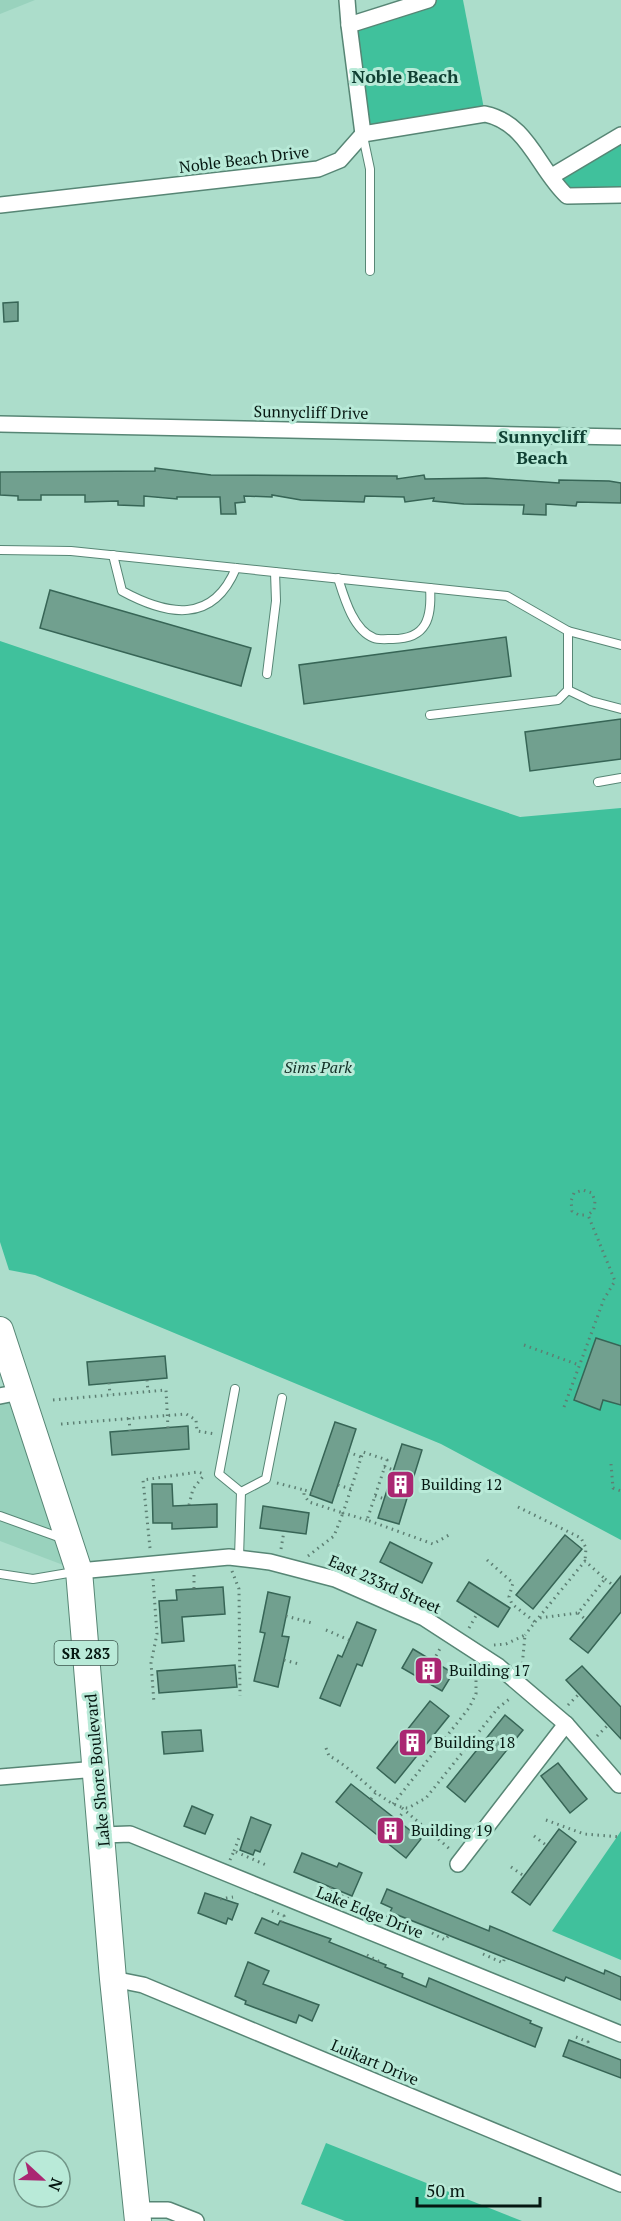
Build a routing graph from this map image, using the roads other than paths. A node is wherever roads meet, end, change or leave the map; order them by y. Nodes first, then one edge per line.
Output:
1 (347, 0) edge
2 (428, 0) edge
3 (349, 25) junction
4 (363, 134) junction
5 (621, 135) edge
6 (552, 176) junction
7 (621, 195) edge
8 (0, 205) edge
9 (370, 271) dead end
10 (0, 424) edge
11 (621, 437) edge
12 (0, 550) edge
13 (113, 555) junction
14 (236, 568) junction
15 (275, 572) junction
16 (338, 578) junction
17 (430, 588) junction
18 (568, 631) junction
19 (621, 645) edge
20 (267, 674) dead end
21 (568, 690) junction
22 (621, 709) edge
23 (430, 715) dead end
24 (621, 778) edge
25 (598, 782) dead end
26 (0, 1330) edge
27 (235, 1389) dead end
28 (10, 1394) edge
29 (282, 1398) dead end
30 (241, 1492) junction
31 (0, 1516) edge
32 (69, 1541) junction
33 (235, 1564) junction
34 (79, 1571) junction
35 (0, 1574) edge
36 (566, 1724) junction
37 (97, 1769) junction
38 (0, 1777) edge
39 (619, 1785) dead end
40 (103, 1835) junction
41 (460, 1861) road end
42 (113, 1979) junction
43 (621, 2034) edge
44 (621, 2184) edge
45 (138, 2216) edge
46 (196, 2221) edge

1 - 3 street
2 - 3 street
3 - 4 street
4 - 6 street
4 - 8 street, Noble Beach Drive
4 - 9 lane
5 - 6 street
6 - 7 street
10 - 11 street, Sunnycliff Drive
12 - 13 lane
13 - 14 lane
13 - 14 lane
14 - 15 lane
15 - 16 lane
15 - 20 lane
16 - 17 lane
16 - 17 lane
17 - 18 lane
18 - 19 lane
18 - 21 lane
21 - 22 lane
21 - 23 lane
24 - 25 lane
26 - 28 main road, Lake Shore Boulevard / SR 283
27 - 30 lane
28 - 32 main road, Lake Shore Boulevard / SR 283
29 - 30 lane
30 - 33 lane
31 - 32 lane
32 - 34 main road, Lake Shore Boulevard / SR 283
33 - 34 street, East 233rd Street
33 - 36 street, East 233rd Street
34 - 35 lane
34 - 37 main road, Lake Shore Boulevard / SR 283
36 - 39 street, East 233rd Street
36 - 41 street
37 - 38 street
37 - 40 main road, Lake Shore Boulevard / SR 283
40 - 42 main road, Lake Shore Boulevard / SR 283
40 - 43 street, Lake Edge Drive
42 - 44 street, Luikart Drive
42 - 45 main road, Lake Shore Boulevard / SR 283
45 - 46 street

